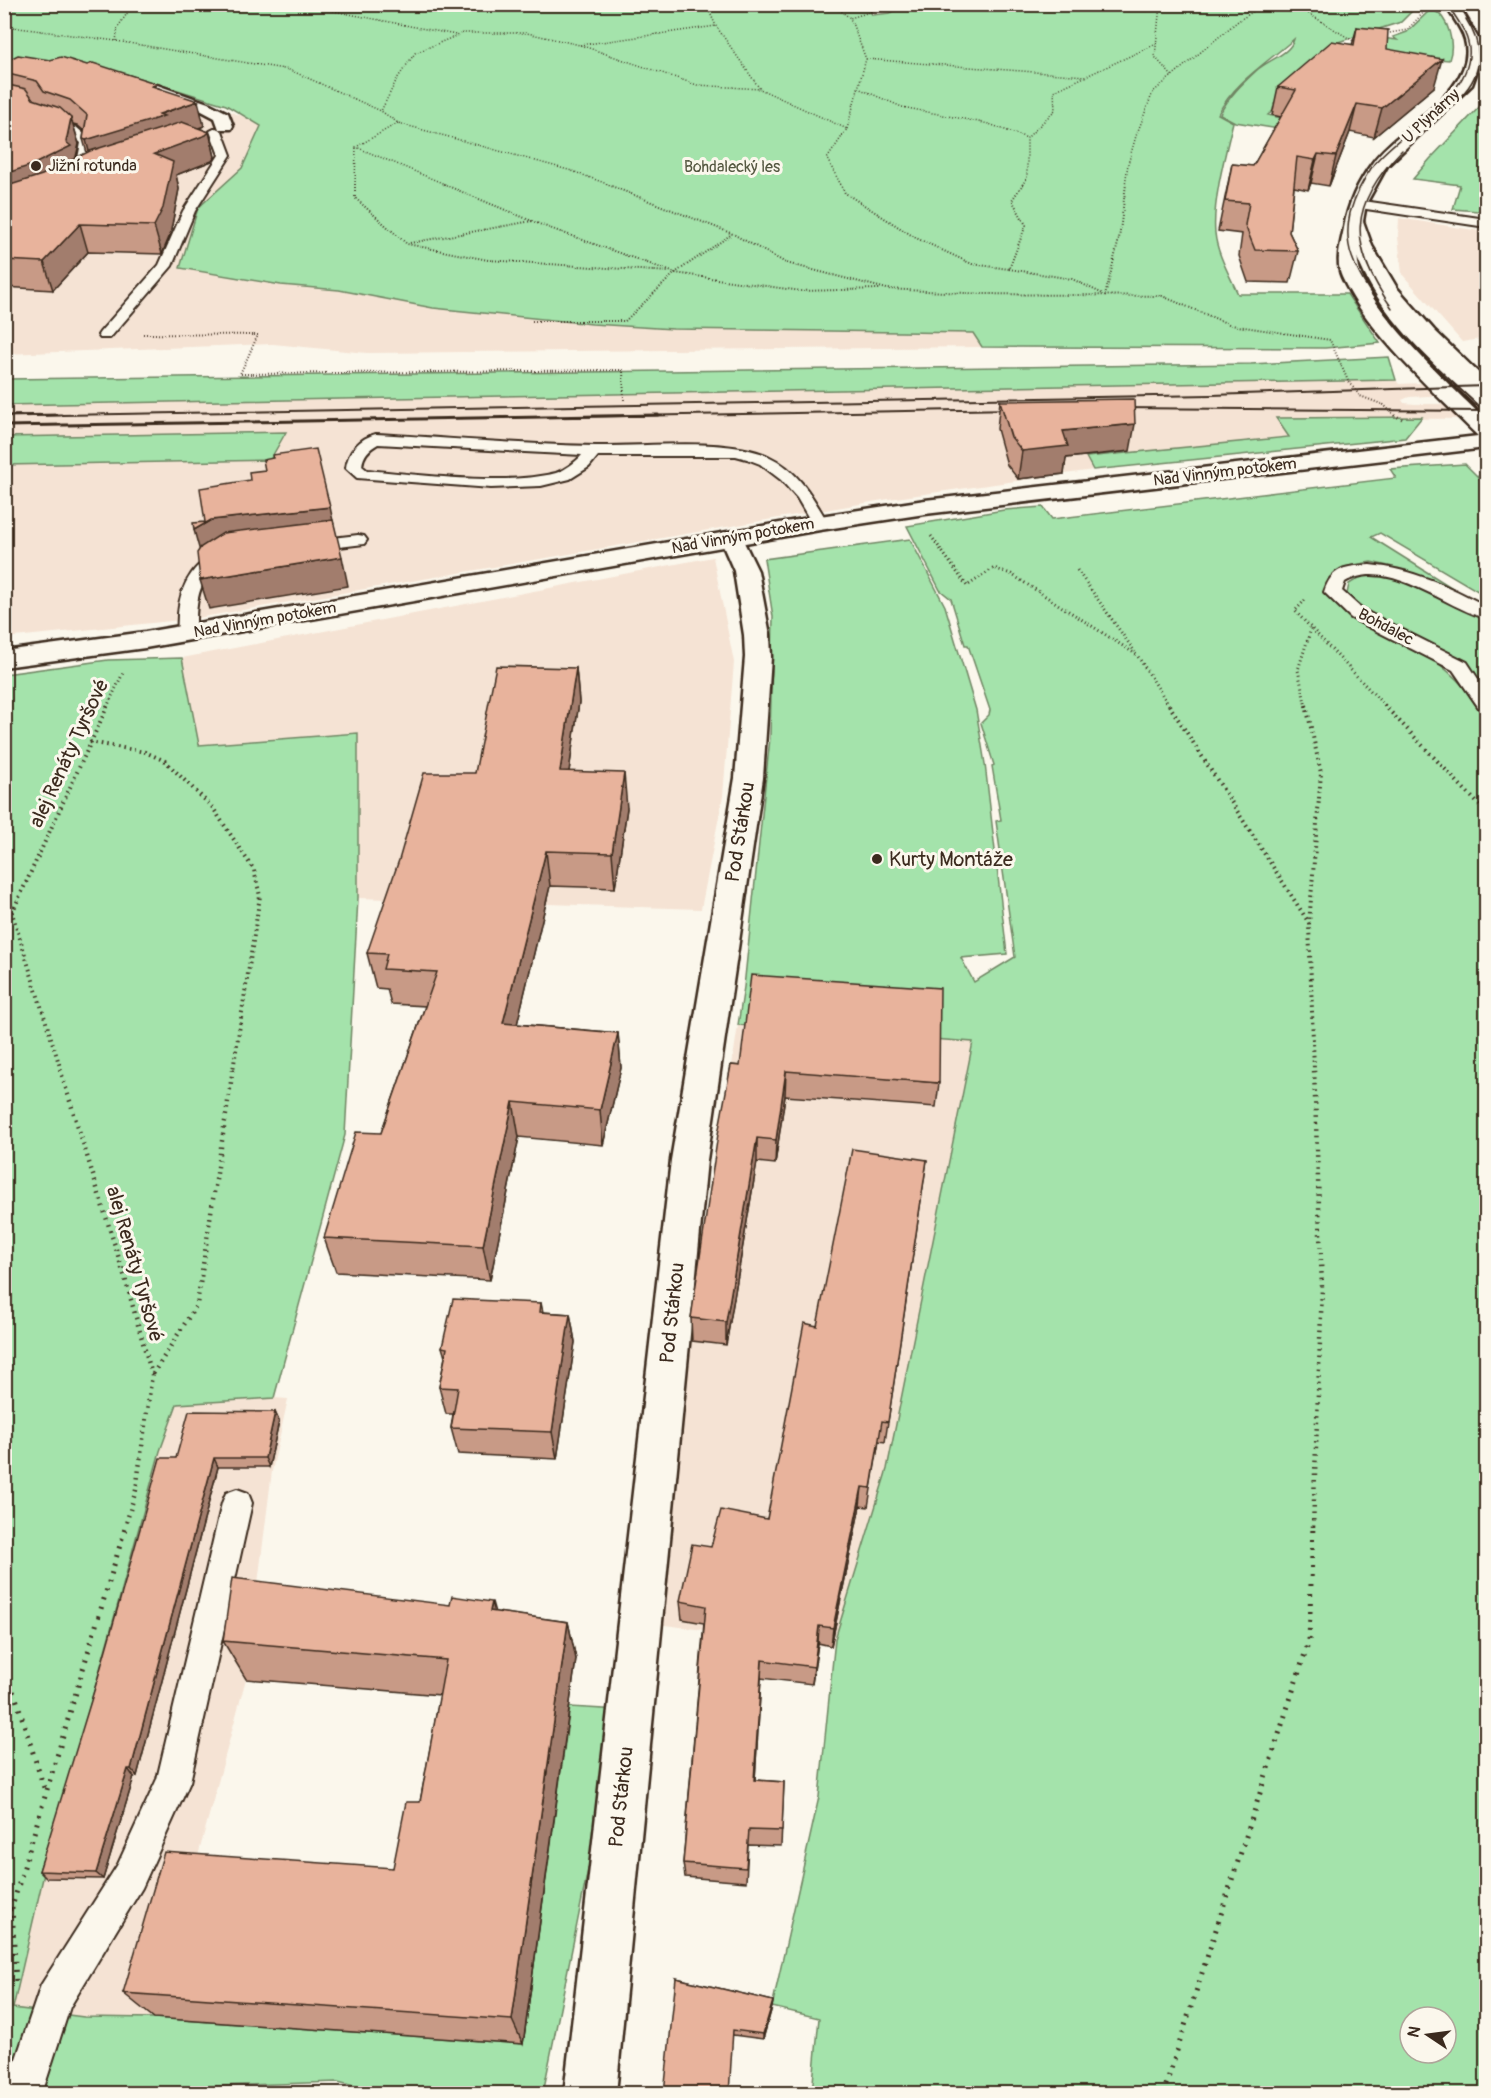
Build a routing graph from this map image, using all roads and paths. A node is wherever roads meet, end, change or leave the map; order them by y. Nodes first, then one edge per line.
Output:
1 (126, 4) edge
2 (140, 4) edge
3 (298, 4) edge
4 (705, 4) edge
5 (832, 4) edge
6 (897, 4) edge
7 (1160, 4) edge
8 (1265, 4) edge
9 (1293, 4) edge
10 (1450, 4) edge
11 (132, 6) junction
12 (1425, 11) dead end
13 (850, 18) junction
14 (4, 26) edge
15 (716, 26) junction
16 (1378, 34) edge
17 (459, 35) junction
18 (1362, 39) edge
19 (116, 41) junction
20 (1355, 42) junction
21 (1156, 44) junction
22 (1349, 44) edge
23 (580, 45) junction
24 (866, 59) junction
25 (1087, 76) junction
26 (1172, 76) junction
27 (141, 84) edge
28 (858, 88) junction
29 (760, 89) junction
30 (4, 100) edge
31 (381, 111) junction
32 (398, 123) junction
33 (847, 129) junction
34 (216, 131) joint
35 (1027, 138) junction
36 (356, 147) junction
37 (74, 182) edge
38 (1356, 213) junction
39 (533, 221) junction
40 (1486, 223) edge
41 (733, 234) junction
42 (407, 244) junction
43 (1360, 244) junction
44 (1009, 268) junction
45 (675, 273) junction
46 (887, 289) junction
47 (1106, 296) junction
48 (532, 321) dead end
49 (105, 335) joint
50 (1486, 391) edge
51 (1449, 395) junction
52 (624, 401) dead end
53 (1486, 404) edge
54 (1396, 417) dead end
55 (1486, 432) edge
56 (1486, 442) edge
57 (1416, 450) junction
58 (594, 451) junction
59 (925, 507) junction
60 (820, 523) junction
61 (732, 539) junction
62 (358, 540) dead end
63 (292, 548) edge
64 (247, 553) edge
65 (1077, 570) dead end
66 (1486, 613) edge
67 (1311, 629) dead end
68 (187, 633) junction
69 (145, 640) junction
70 (1137, 655) junction
71 (4, 659) edge
72 (1384, 702) dead end
73 (1486, 704) edge
74 (90, 742) junction
75 (1486, 812) edge
76 (4, 913) edge
77 (12, 913) junction
78 (1309, 924) junction
79 (152, 1375) junction
80 (237, 1503) dead end
81 (4, 1676) edge
82 (45, 1791) junction
83 (4, 1917) edge
84 (23, 2094) edge
85 (590, 2094) edge
86 (1163, 2094) edge

1 - 11 path
2 - 11 path
3 - 17 path
4 - 15 path
5 - 13 path
6 - 13 path
7 - 21 path
8 - 26 path
9 - 20 path
10 - 38 street, U Plynárny
11 - 19 path
12 - 16 path
13 - 24 path
14 - 19 path
15 - 23 path
15 - 29 path
17 - 23 path
17 - 31 path
18 - 20 path
19 - 31 path
20 - 22 path
21 - 25 path
21 - 26 path
23 - 29 path
24 - 25 path
24 - 28 path
25 - 35 path
26 - 47 path
27 - 34 street
28 - 33 path
28 - 35 path
29 - 33 path
30 - 37 lane
31 - 32 path
32 - 36 path
32 - 41 path
33 - 44 path
34 - 49 lane
35 - 44 path
36 - 39 path
36 - 42 path
38 - 40 lane
38 - 43 street
38 - 51 street, U Plynárny
39 - 42 path
39 - 45 path
41 - 45 path
41 - 46 path
42 - 45 path
43 - 50 street
43 - 53 lane
44 - 47 path
45 - 46 path
45 - 48 path
46 - 47 path
47 - 54 path
49 - 52 path
51 - 55 street, U Plynárny
51 - 57 street
56 - 57 street, Nad Vinným potokem
57 - 59 street, Nad Vinným potokem
58 - 58 lane
58 - 60 lane
59 - 60 street, Nad Vinným potokem
59 - 70 path
60 - 61 street, Nad Vinným potokem
61 - 68 street, Nad Vinným potokem
61 - 85 street, Pod Stárkou
62 - 63 lane
64 - 68 lane
65 - 70 path
66 - 73 lane, Bohdalec
67 - 78 path
68 - 69 street, Nad Vinným potokem
69 - 71 street, Nad Vinným potokem
69 - 74 path, alej Renáty Tyršové
70 - 78 path
72 - 75 path
74 - 77 path, alej Renáty Tyršové
74 - 79 path
76 - 77 path
77 - 79 path, alej Renáty Tyršové
78 - 86 path
79 - 82 path, alej Renáty Tyršové
80 - 84 lane
81 - 82 path
82 - 83 path, alej Renáty Tyršové

